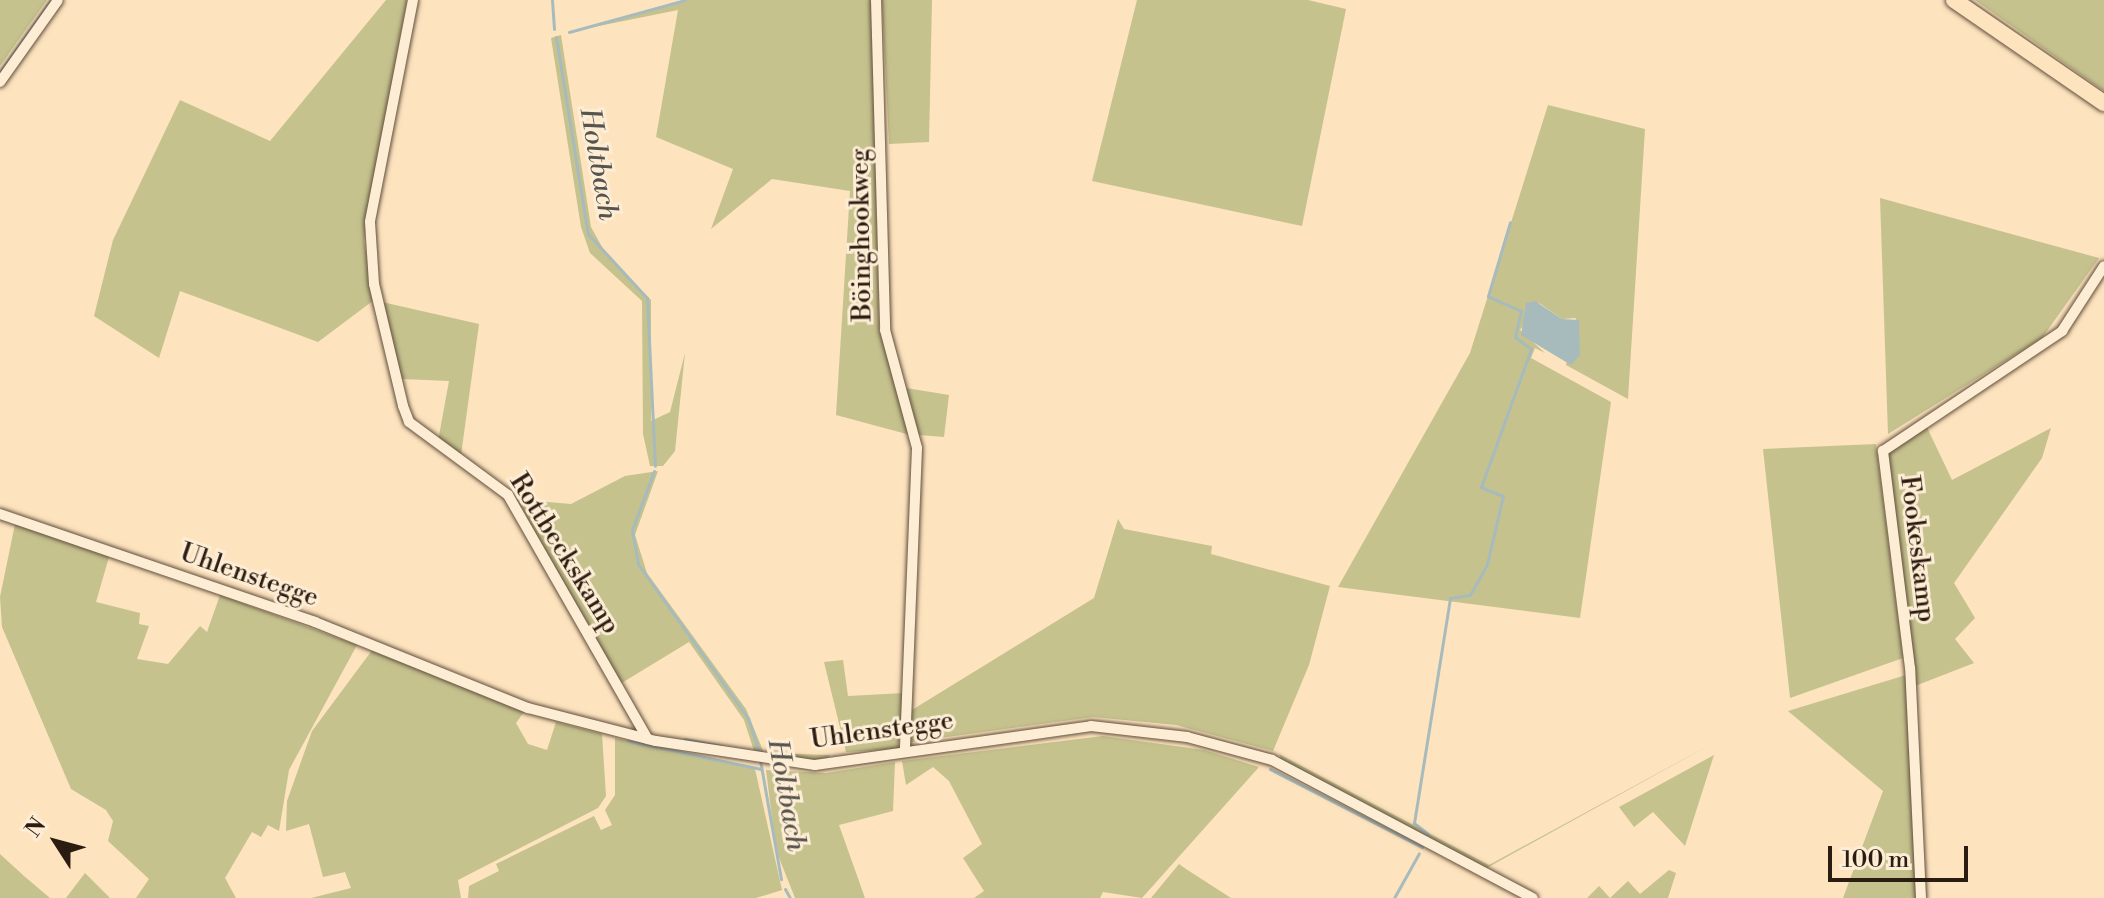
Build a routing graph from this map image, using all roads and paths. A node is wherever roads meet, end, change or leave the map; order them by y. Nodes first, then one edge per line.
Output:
1 (58, 0) edge
2 (413, 0) edge
3 (876, 0) edge
4 (1954, 0) edge
5 (0, 82) edge
6 (2104, 103) edge
7 (2104, 266) edge
8 (0, 514) edge
9 (648, 739) junction
10 (905, 752) junction
11 (1533, 898) edge
12 (1921, 898) edge

1 - 5 street
2 - 9 street, Rottbeckskamp
3 - 10 street, Böinghookweg
4 - 6 main road
7 - 12 street, Fookeskamp
8 - 9 street, Uhlenstegge
9 - 10 street, Uhlenstegge
10 - 11 street, Uhlenstegge

